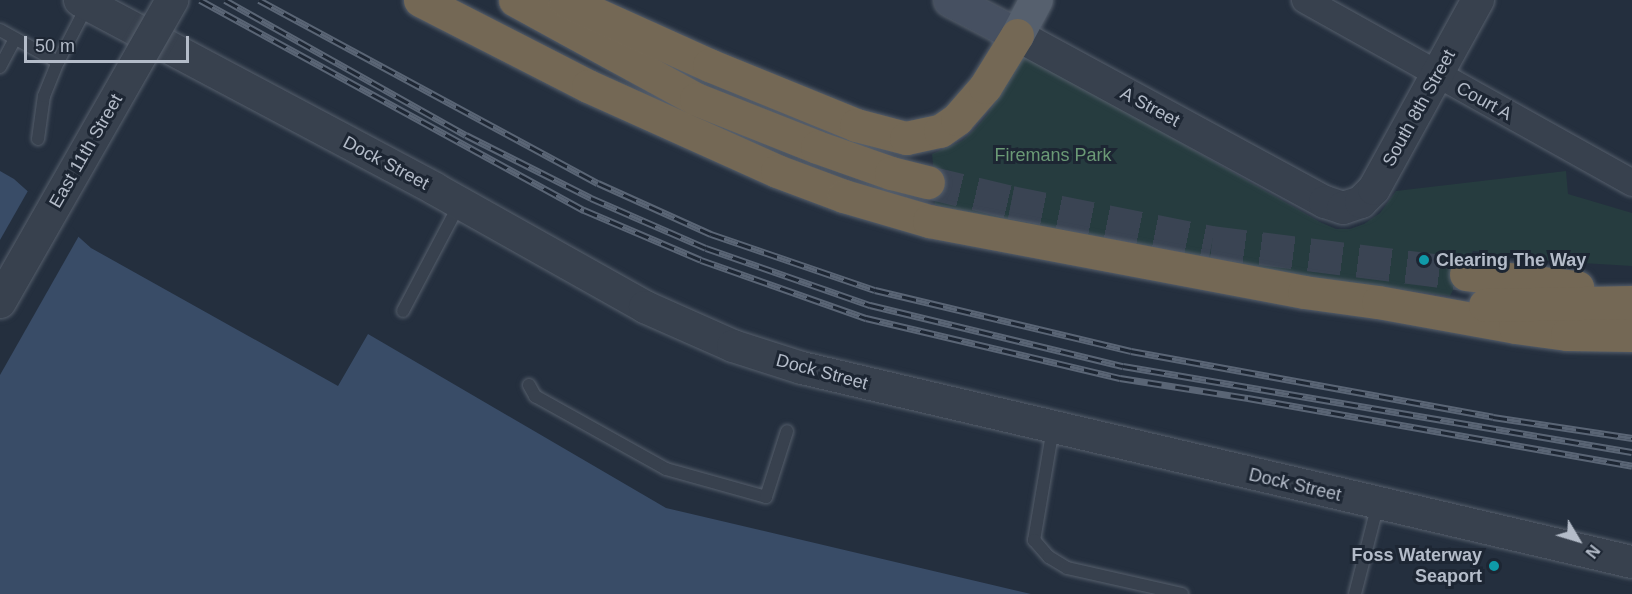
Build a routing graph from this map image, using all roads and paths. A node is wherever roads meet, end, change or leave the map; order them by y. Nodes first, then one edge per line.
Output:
1 (172, 0) edge
2 (420, 0) edge
3 (515, 0) edge
4 (565, 0) edge
5 (950, 0) edge
6 (1036, 0) edge
7 (1305, 0) edge
8 (1478, 0) edge
9 (84, 2) edge
10 (0, 30) edge
11 (1017, 35) junction
12 (15, 39) junction
13 (57, 62) junction
14 (0, 67) edge
15 (1437, 74) junction
16 (38, 139) dead end
17 (928, 182) tunnel mouth
18 (1632, 183) edge
19 (459, 204) junction
20 (1351, 207) joint
21 (1466, 273) tunnel mouth
22 (1632, 286) edge
23 (0, 302) edge
24 (1378, 302) junction
25 (1632, 302) edge
26 (403, 311) dead end
27 (1632, 335) edge
28 (529, 385) dead end
29 (1053, 428) junction
30 (787, 431) dead end
31 (1378, 504) junction
32 (1632, 562) edge
33 (1182, 594) edge
34 (1355, 594) edge

1 - 23 street, East 11th Street, bridge
2 - 24 highway
3 - 17 highway
4 - 11 highway
5 - 11 main road, A Street
6 - 11 main road
7 - 15 street, Court A
8 - 15 street, South 8th Street
9 - 13 lane
9 - 19 street, Dock Street
10 - 12 lane
11 - 20 street, A Street
12 - 13 lane
12 - 14 lane
13 - 16 lane
15 - 18 street, Court A
15 - 20 street, South 8th Street
19 - 26 lane
19 - 29 street, Dock Street
21 - 22 highway
24 - 25 highway
24 - 27 highway
28 - 30 lane
29 - 31 street, Dock Street
29 - 33 lane
31 - 32 street, Dock Street
31 - 34 lane

